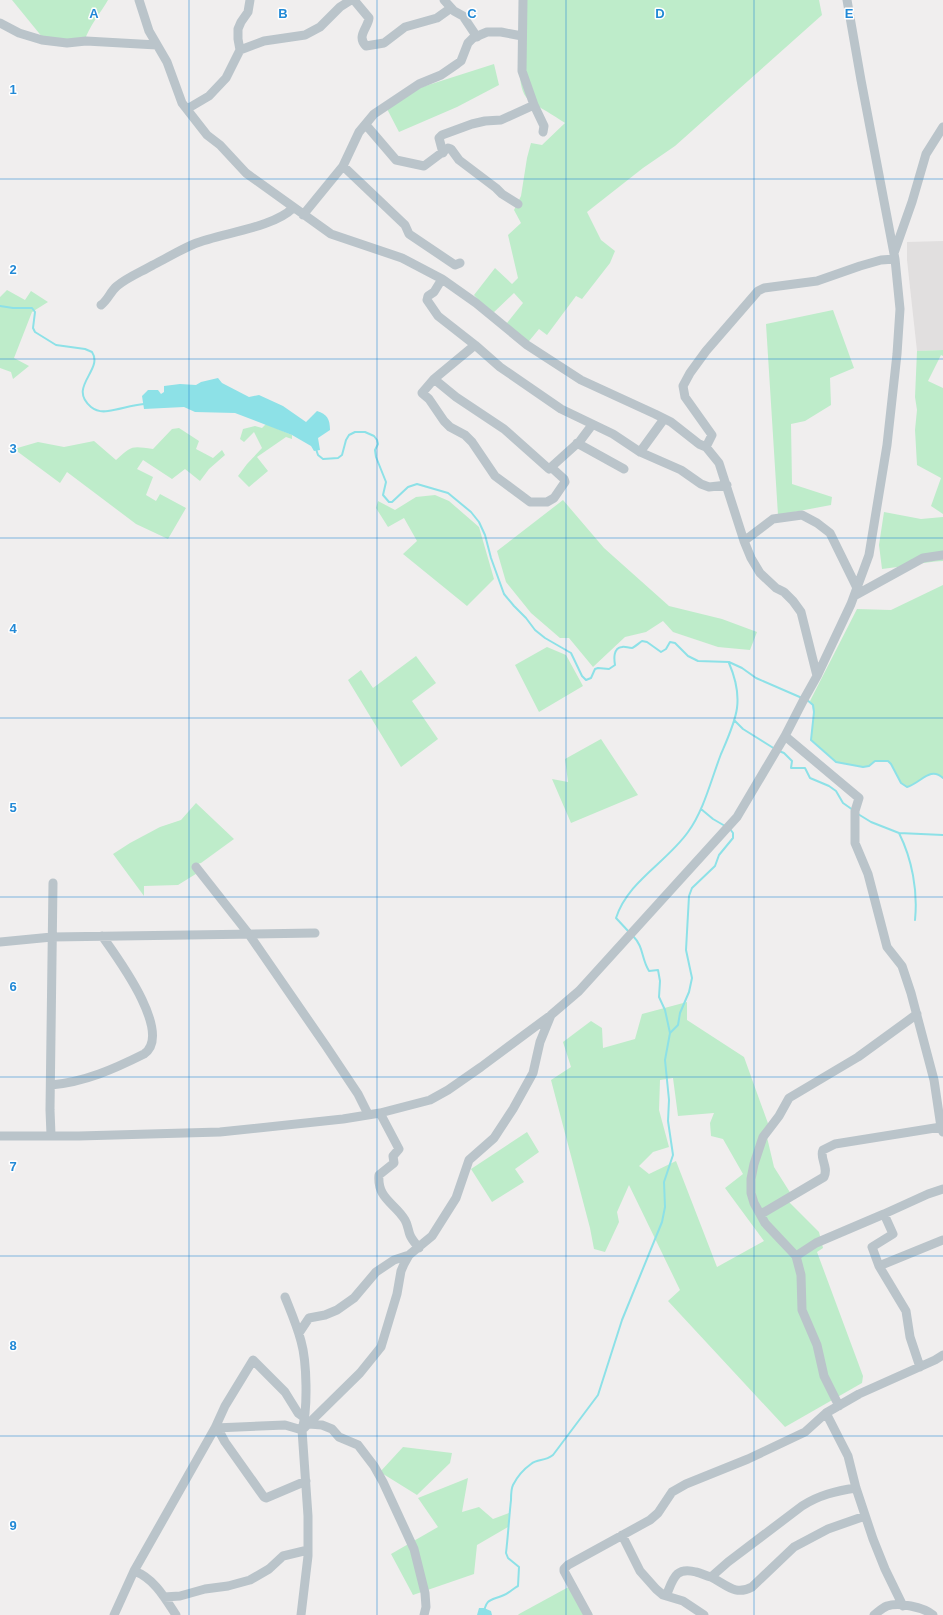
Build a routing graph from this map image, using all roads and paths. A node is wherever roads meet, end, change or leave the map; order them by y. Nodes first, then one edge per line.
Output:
1 (139, 0) edge
2 (250, 0) edge
3 (353, 0) edge
4 (444, 0) edge
5 (523, 0) edge
6 (847, 0) edge
7 (451, 8) junction
8 (0, 23) edge
9 (522, 36) junction
10 (477, 37) junction
11 (157, 45) junction
12 (240, 50) junction
13 (534, 105) junction
14 (187, 109) junction
15 (366, 125) junction
16 (943, 127) edge
17 (543, 132) dead end
18 (443, 152) junction
19 (343, 166) junction
20 (518, 204) dead end
21 (293, 208) junction
22 (303, 215) junction
23 (894, 256) junction
24 (460, 263) dead end
25 (442, 279) junction
26 (101, 305) dead end
27 (475, 345) junction
28 (434, 379) junction
29 (664, 419) junction
30 (592, 425) junction
31 (578, 443) junction
32 (706, 447) junction
33 (640, 452) junction
34 (552, 468) junction
35 (624, 469) dead end
36 (727, 485) junction
37 (744, 540) junction
38 (943, 555) edge
39 (855, 592) junction
40 (817, 676) junction
41 (785, 736) junction
42 (196, 867) dead end
43 (53, 883) dead end
44 (248, 933) junction
45 (315, 933) dead end
46 (102, 936) junction
47 (52, 937) junction
48 (0, 942) edge
49 (918, 1014) junction
50 (551, 1015) junction
51 (938, 1079) edge
52 (51, 1085) junction
53 (941, 1110) edge
54 (380, 1112) junction
55 (368, 1114) junction
56 (0, 1127) edge
57 (942, 1129) edge
58 (51, 1135) junction
59 (3, 1136) edge
60 (943, 1190) edge
61 (761, 1214) junction
62 (884, 1214) junction
63 (943, 1240) edge
64 (418, 1248) junction
65 (409, 1255) junction
66 (796, 1256) junction
67 (879, 1266) junction
68 (285, 1297) dead end
69 (299, 1333) junction
70 (943, 1355) edge
71 (920, 1367) junction
72 (839, 1406) junction
73 (826, 1414) junction
74 (306, 1424) junction
75 (216, 1428) junction
76 (306, 1481) junction
77 (856, 1488) junction
78 (865, 1516) junction
79 (622, 1535) junction
80 (308, 1550) junction
81 (134, 1571) junction
82 (711, 1577) junction
83 (666, 1596) junction
84 (164, 1597) junction
85 (903, 1606) junction
86 (114, 1615) edge
87 (176, 1615) edge
88 (301, 1615) edge
89 (424, 1615) edge
90 (588, 1615) edge
91 (704, 1615) edge
92 (874, 1615) edge
93 (933, 1615) edge

1 - 11 street
2 - 12 street
3 - 7 street
3 - 12 street
4 - 7 street
5 - 9 street
6 - 23 street
7 - 10 street
8 - 11 street
9 - 10 street
9 - 13 street
10 - 15 street
11 - 14 street
12 - 14 street
13 - 17 street
13 - 18 street
14 - 21 street
15 - 18 street
15 - 19 street
16 - 23 street
18 - 20 street
19 - 22 street
19 - 24 street
21 - 22 street
21 - 26 street
22 - 25 street
23 - 32 street
23 - 39 street
25 - 27 street
25 - 29 street
27 - 28 street
27 - 30 street
28 - 34 street
28 - 34 street
29 - 32 street
29 - 33 street
30 - 31 street
30 - 33 street
31 - 34 street
31 - 35 street
32 - 36 street
33 - 36 street
36 - 37 street
37 - 39 street
37 - 40 street
38 - 39 street
39 - 40 street
40 - 41 street
41 - 49 street
41 - 50 street
42 - 44 street
43 - 47 street
44 - 45 street
44 - 46 street
44 - 55 street
46 - 47 street
46 - 52 street
47 - 48 street
47 - 52 street
49 - 51 street
49 - 61 street
50 - 54 street
50 - 64 street
51 - 53 street
52 - 58 street
53 - 57 street
54 - 55 street
54 - 64 street
55 - 58 street
56 - 59 street
57 - 61 street
58 - 59 street
60 - 62 street
61 - 66 street
62 - 66 street
62 - 67 street
63 - 67 street
64 - 65 street
65 - 69 street
65 - 74 street
66 - 72 street
67 - 71 street
68 - 69 street
69 - 74 street
70 - 71 street
71 - 72 street
72 - 73 street
73 - 77 street
73 - 79 street
74 - 75 street
74 - 75 street
74 - 76 street
74 - 89 street
75 - 76 street
75 - 81 street
76 - 80 street
77 - 78 street
77 - 82 street
78 - 82 street
78 - 85 street
79 - 83 street
79 - 90 street
80 - 84 street
80 - 88 street
81 - 84 street
81 - 86 street
82 - 83 street
83 - 91 street
84 - 87 street
85 - 92 street
85 - 93 street

